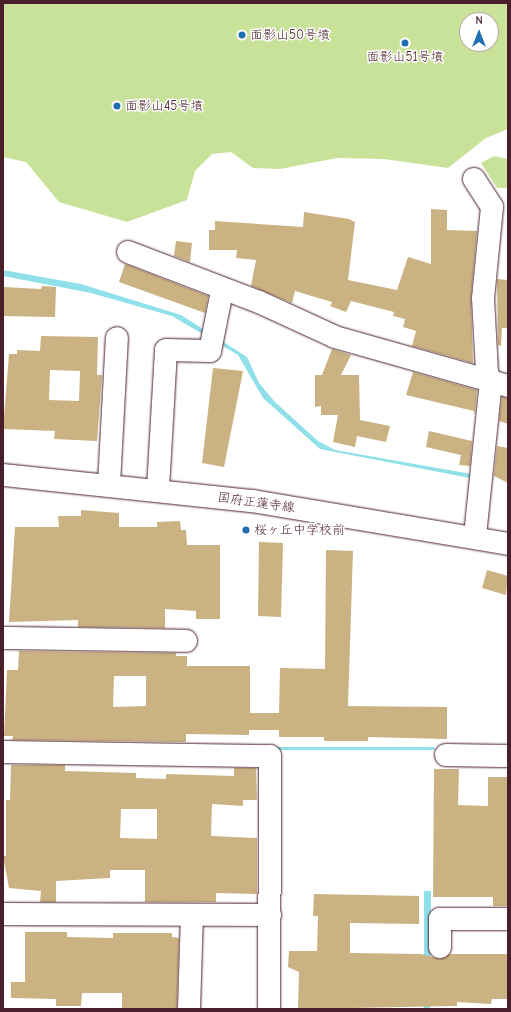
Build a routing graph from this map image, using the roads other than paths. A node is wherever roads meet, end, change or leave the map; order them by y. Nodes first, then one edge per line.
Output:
1 (474, 178) dead end
2 (128, 252) dead end
3 (222, 291) junction
4 (117, 338) dead end
5 (500, 383) edge
6 (3, 475) edge
7 (109, 484) junction
8 (158, 489) junction
9 (475, 537) junction
10 (508, 544) edge
11 (3, 638) edge
12 (186, 641) dead end
13 (3, 752) edge
14 (446, 755) dead end
15 (508, 756) edge
16 (3, 914) edge
17 (192, 915) junction
18 (270, 915) junction
19 (508, 920) edge
20 (440, 947) dead end
21 (189, 1009) edge
22 (269, 1009) edge

1 - 5 street
2 - 3 street
3 - 5 street
3 - 8 street
4 - 7 street
5 - 9 street
6 - 7 street, 国府正蓮寺線
7 - 8 street, 国府正蓮寺線
8 - 9 street, 国府正蓮寺線
9 - 10 street, 国府正蓮寺線
11 - 12 street
13 - 18 street
14 - 15 street
16 - 17 street
17 - 18 street
17 - 21 street
18 - 22 street
19 - 20 street

